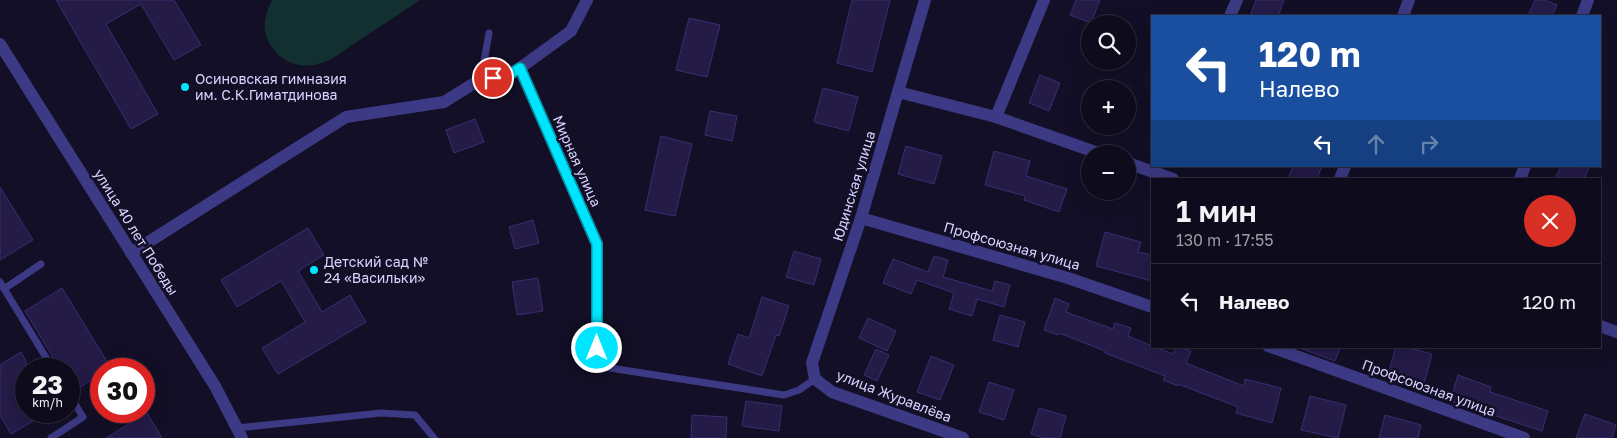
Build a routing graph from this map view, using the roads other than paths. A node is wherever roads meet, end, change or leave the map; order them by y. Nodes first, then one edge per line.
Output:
1 (587, 0) edge
2 (925, 0) edge
3 (1044, 0) edge
4 (1236, 0) edge
5 (1410, 0) edge
6 (1588, 0) edge
7 (1230, 15) edge
8 (1403, 15) edge
9 (1582, 15) edge
10 (489, 33) dead end
11 (0, 44) edge
12 (520, 68) junction
13 (481, 78) junction
14 (898, 92) junction
15 (996, 117) junction
16 (1081, 147) edge
17 (1136, 165) edge
18 (1168, 173) edge
19 (861, 218) junction
20 (131, 253) junction
21 (41, 264) dead end
22 (0, 282) edge
23 (4, 290) junction
24 (1151, 306) edge
25 (1601, 326) edge
26 (1617, 332) edge
27 (1274, 348) edge
28 (46, 358) edge
29 (597, 366) joint
30 (816, 379) junction
31 (74, 423) edge
32 (240, 433) edge
33 (50, 438) edge
34 (434, 438) edge
35 (963, 438) edge
36 (1524, 438) edge

1 - 12 street
2 - 14 street, Юдинская улица
3 - 15 street
4 - 7 street
5 - 8 street
6 - 9 street
10 - 13 lane
11 - 20 street, улица 40 лет Победы
12 - 13 street
12 - 29 street, Мирная улица
13 - 20 street
14 - 15 street
14 - 19 street, Юдинская улица
15 - 16 street
17 - 18 street
19 - 24 street, Профсоюзная улица
19 - 30 street, Юдинская улица
20 - 32 street, улица 40 лет Победы
21 - 23 lane
22 - 23 lane
23 - 28 lane
25 - 26 street
27 - 36 street, Профсоюзная улица
29 - 30 lane
30 - 35 street, улица Журавлёва
31 - 33 lane
32 - 34 lane

